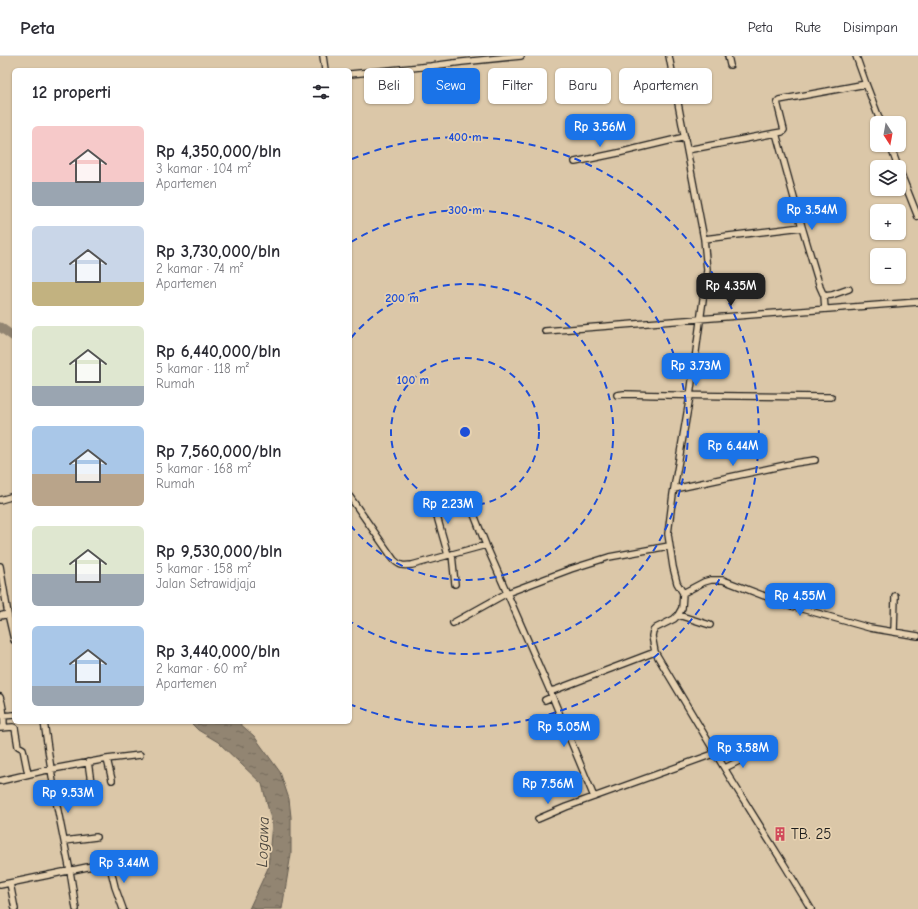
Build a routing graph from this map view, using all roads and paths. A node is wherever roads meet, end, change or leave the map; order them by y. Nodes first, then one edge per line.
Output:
1 (323, 56) edge
2 (522, 56) edge
3 (670, 56) edge
4 (728, 56) edge
5 (856, 56) edge
6 (461, 59) edge
7 (730, 64) dead end
8 (431, 66) joint
9 (325, 68) edge
10 (352, 74) edge
11 (866, 84) junction
12 (878, 116) edge
13 (776, 133) junction
14 (685, 137) junction
15 (688, 150) junction
16 (575, 162) dead end
17 (906, 186) edge
18 (918, 218) edge
19 (802, 227) junction
20 (704, 239) junction
21 (848, 289) dead end
22 (824, 296) junction
23 (918, 302) edge
24 (825, 309) junction
25 (701, 318) junction
26 (545, 331) dead end
27 (617, 395) dead end
28 (690, 396) junction
29 (831, 398) dead end
30 (815, 460) dead end
31 (674, 489) junction
32 (12, 497) edge
33 (432, 499) dead end
34 (0, 500) edge
35 (352, 500) edge
36 (473, 512) dead end
37 (486, 545) junction
38 (669, 546) junction
39 (450, 555) junction
40 (0, 566) edge
41 (455, 584) dead end
42 (508, 593) junction
43 (683, 593) junction
44 (895, 596) dead end
45 (8, 614) junction
46 (678, 615) junction
47 (0, 616) edge
48 (453, 623) dead end
49 (710, 625) dead end
50 (12, 631) edge
51 (894, 632) junction
52 (918, 636) edge
53 (655, 652) junction
54 (550, 691) junction
55 (0, 697) edge
56 (552, 698) junction
57 (545, 700) dead end
58 (12, 715) edge
59 (3, 716) junction
60 (44, 724) edge
61 (2, 728) edge
62 (716, 753) junction
63 (753, 754) dead end
64 (140, 755) dead end
65 (107, 759) junction
66 (88, 762) junction
67 (725, 768) junction
68 (51, 769) junction
69 (28, 774) junction
70 (112, 780) dead end
71 (0, 781) edge
72 (56, 796) junction
73 (594, 798) junction
74 (538, 819) dead end
75 (96, 836) dead end
76 (64, 841) junction
77 (132, 858) dead end
78 (109, 862) junction
79 (70, 871) junction
80 (10, 883) junction
81 (0, 885) edge
82 (15, 909) edge
83 (76, 909) edge
84 (123, 909) edge
85 (811, 909) edge

1 - 9 street
2 - 6 street
3 - 14 street
4 - 7 street
5 - 11 street
6 - 8 street
8 - 10 street
11 - 12 street
11 - 13 street
13 - 15 street
13 - 19 street
14 - 15 street
14 - 16 street
15 - 20 street
17 - 18 street
19 - 20 street
19 - 22 street
20 - 25 street
21 - 22 street
22 - 24 street
23 - 24 street
24 - 25 street
25 - 26 street
25 - 28 street
27 - 28 street
28 - 29 street
28 - 31 street
30 - 31 street
31 - 38 street
32 - 34 street
33 - 39 street
35 - 39 street
36 - 37 street
37 - 39 street
37 - 42 street
38 - 42 street
38 - 43 street
39 - 41 street
40 - 45 street
42 - 48 street
42 - 54 street
43 - 46 street
43 - 51 street
44 - 51 street
45 - 47 street
45 - 50 street
46 - 49 street
46 - 53 street
51 - 52 street
53 - 54 street
53 - 62 street
54 - 56 street
55 - 59 street
56 - 57 street
56 - 73 street
58 - 59 street
59 - 61 street
60 - 68 street
61 - 69 street
62 - 67 street
62 - 73 street
63 - 67 street
64 - 65 street
65 - 66 street
65 - 70 street
66 - 68 street
66 - 72 street
67 - 85 street
68 - 69 street
68 - 72 street
69 - 71 street
72 - 76 street
73 - 74 street
75 - 76 street
76 - 79 street
77 - 78 street
78 - 79 street
78 - 84 street
79 - 80 street
79 - 83 street
80 - 81 street
80 - 82 street

